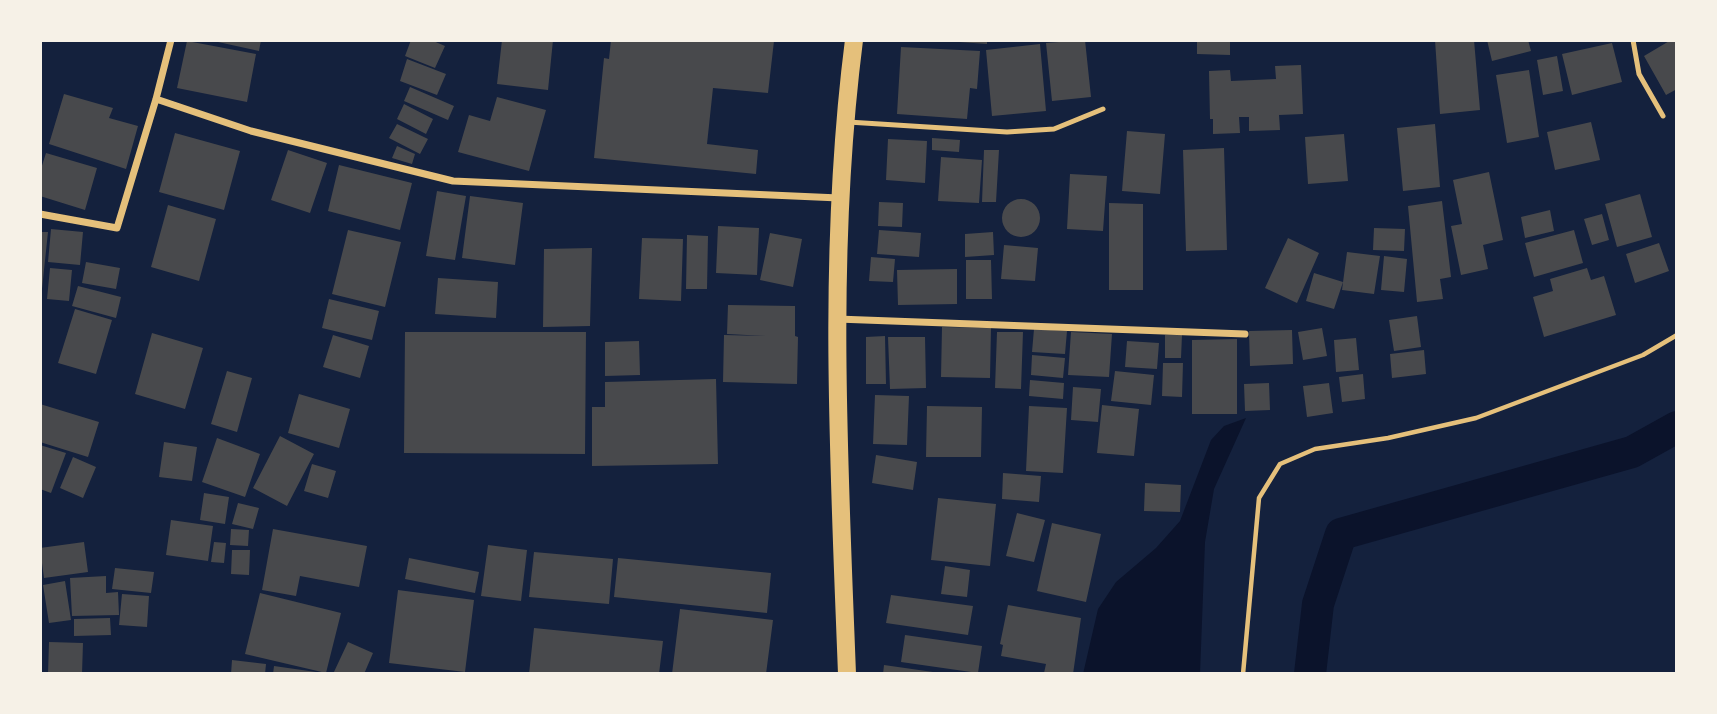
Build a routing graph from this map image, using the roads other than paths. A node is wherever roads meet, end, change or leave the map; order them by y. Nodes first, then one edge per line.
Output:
1 (171, 40) edge
2 (854, 40) edge
3 (1633, 40) edge
4 (156, 99) junction
5 (1103, 109) dead end
6 (1663, 117) dead end
7 (845, 121) junction
8 (839, 198) junction
9 (40, 214) edge
10 (836, 319) junction
11 (1245, 334) dead end
12 (847, 674) edge

1 - 4 street
2 - 7 main road
3 - 6 lane
4 - 8 street
4 - 9 street
5 - 7 lane
7 - 8 main road
8 - 10 main road
10 - 11 street
10 - 12 main road

